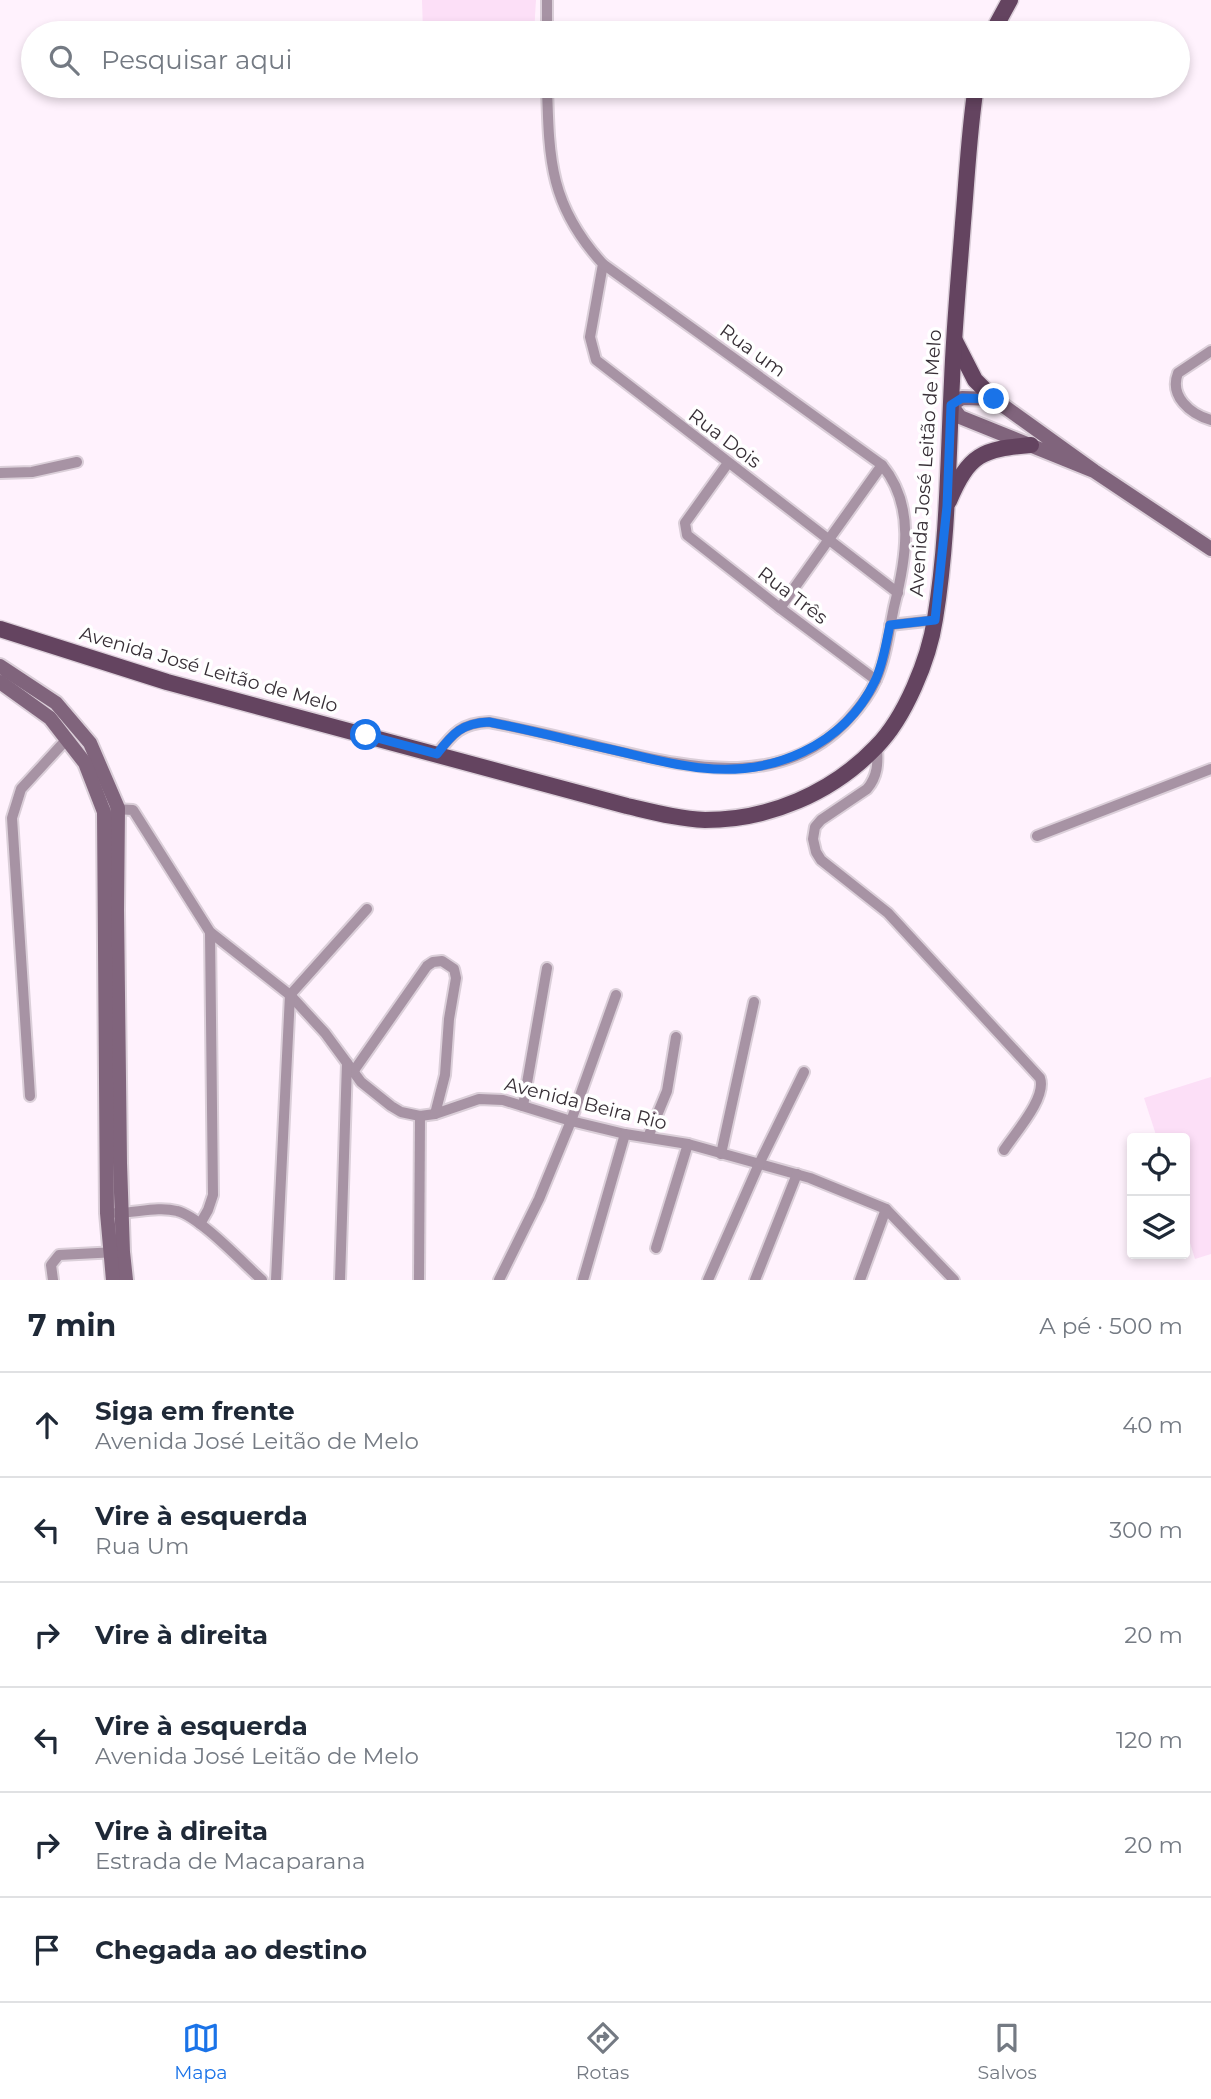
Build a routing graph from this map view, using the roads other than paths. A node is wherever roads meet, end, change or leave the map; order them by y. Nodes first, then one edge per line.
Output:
1 (547, 0) edge
2 (1010, 0) edge
3 (547, 21) edge
4 (999, 21) edge
5 (548, 98) edge
6 (974, 98) edge
7 (603, 264) junction
8 (954, 339) junction
9 (1211, 351) edge
10 (994, 399) junction
11 (951, 405) junction
12 (1211, 420) edge
13 (1031, 444) junction
14 (77, 462) dead end
15 (728, 463) junction
16 (882, 465) junction
17 (1094, 471) junction
18 (0, 473) edge
19 (947, 506) junction
20 (830, 539) junction
21 (1211, 549) edge
22 (898, 593) junction
23 (780, 608) junction
24 (935, 620) junction
25 (890, 625) junction
26 (0, 629) edge
27 (0, 666) edge
28 (876, 680) junction
29 (0, 682) edge
30 (66, 740) junction
31 (877, 747) junction
32 (437, 754) junction
33 (91, 760) junction
34 (1211, 769) edge
35 (111, 810) junction
36 (1037, 836) dead end
37 (367, 909) dead end
38 (210, 932) junction
39 (547, 968) dead end
40 (290, 995) junction
41 (616, 995) dead end
42 (754, 1002) dead end
43 (676, 1037) dead end
44 (350, 1067) junction
45 (804, 1072) dead end
46 (30, 1096) dead end
47 (523, 1106) junction
48 (435, 1114) junction
49 (420, 1116) junction
50 (571, 1121) junction
51 (625, 1134) junction
52 (648, 1137) junction
53 (688, 1144) junction
54 (1004, 1150) dead end
55 (721, 1154) junction
56 (759, 1164) junction
57 (797, 1174) junction
58 (886, 1209) junction
59 (114, 1213) junction
60 (200, 1224) junction
61 (656, 1248) dead end
62 (117, 1252) junction
63 (53, 1280) edge
64 (113, 1280) edge
65 (126, 1280) edge
66 (262, 1280) edge
67 (276, 1280) edge
68 (340, 1280) edge
69 (419, 1280) edge
70 (499, 1280) edge
71 (583, 1280) edge
72 (708, 1280) edge
73 (755, 1280) edge
74 (860, 1280) edge
75 (954, 1280) edge

1 - 3 street
2 - 4 main road
5 - 7 street, Rua um
6 - 8 main road, Avenida José Leitão de Melo
7 - 15 street, Rua Dois
7 - 16 street, Rua um
8 - 10 main road
8 - 11 main road, Avenida José Leitão de Melo
9 - 12 street
10 - 11 street
10 - 17 street
11 - 13 street
11 - 19 main road, Avenida José Leitão de Melo
13 - 17 street
13 - 19 main road
14 - 18 street
15 - 20 street, Rua Dois
15 - 23 street, Rua Três
16 - 20 street
16 - 22 street
17 - 21 street
19 - 24 main road, Avenida José Leitão de Melo
20 - 22 street, Rua Dois
20 - 23 street
22 - 25 street
23 - 28 street, Rua Três
24 - 25 street
24 - 31 main road, Avenida José Leitão de Melo
25 - 28 street
26 - 32 main road, Avenida José Leitão de Melo
27 - 33 street
28 - 32 street
29 - 30 street
30 - 33 street
30 - 46 street
31 - 32 main road, Avenida José Leitão de Melo
31 - 54 street
33 - 35 street
34 - 36 street
35 - 38 street, Avenida Beira Rio
35 - 59 street
37 - 40 street
38 - 40 street, Avenida Beira Rio
38 - 60 street
39 - 47 street
40 - 44 street, Avenida Beira Rio
40 - 67 street
41 - 50 street
42 - 55 street
43 - 52 street
44 - 48 street
44 - 49 street, Avenida Beira Rio
44 - 68 street
45 - 56 street
47 - 48 street, Avenida Beira Rio
47 - 50 street, Avenida Beira Rio
48 - 49 street, Avenida Beira Rio
49 - 69 street
50 - 51 street, Avenida Beira Rio
50 - 70 street
51 - 52 street, Avenida Beira Rio
51 - 71 street
52 - 53 street, Avenida Beira Rio
53 - 55 street, Avenida Beira Rio
53 - 61 street
55 - 56 street, Avenida Beira Rio
56 - 57 street, Avenida Beira Rio
56 - 72 street
57 - 58 street, Avenida Beira Rio
57 - 73 street
58 - 74 street
58 - 75 street, Avenida Beira Rio
59 - 60 street
59 - 62 street
60 - 66 street
62 - 63 street
62 - 64 street
62 - 65 street

